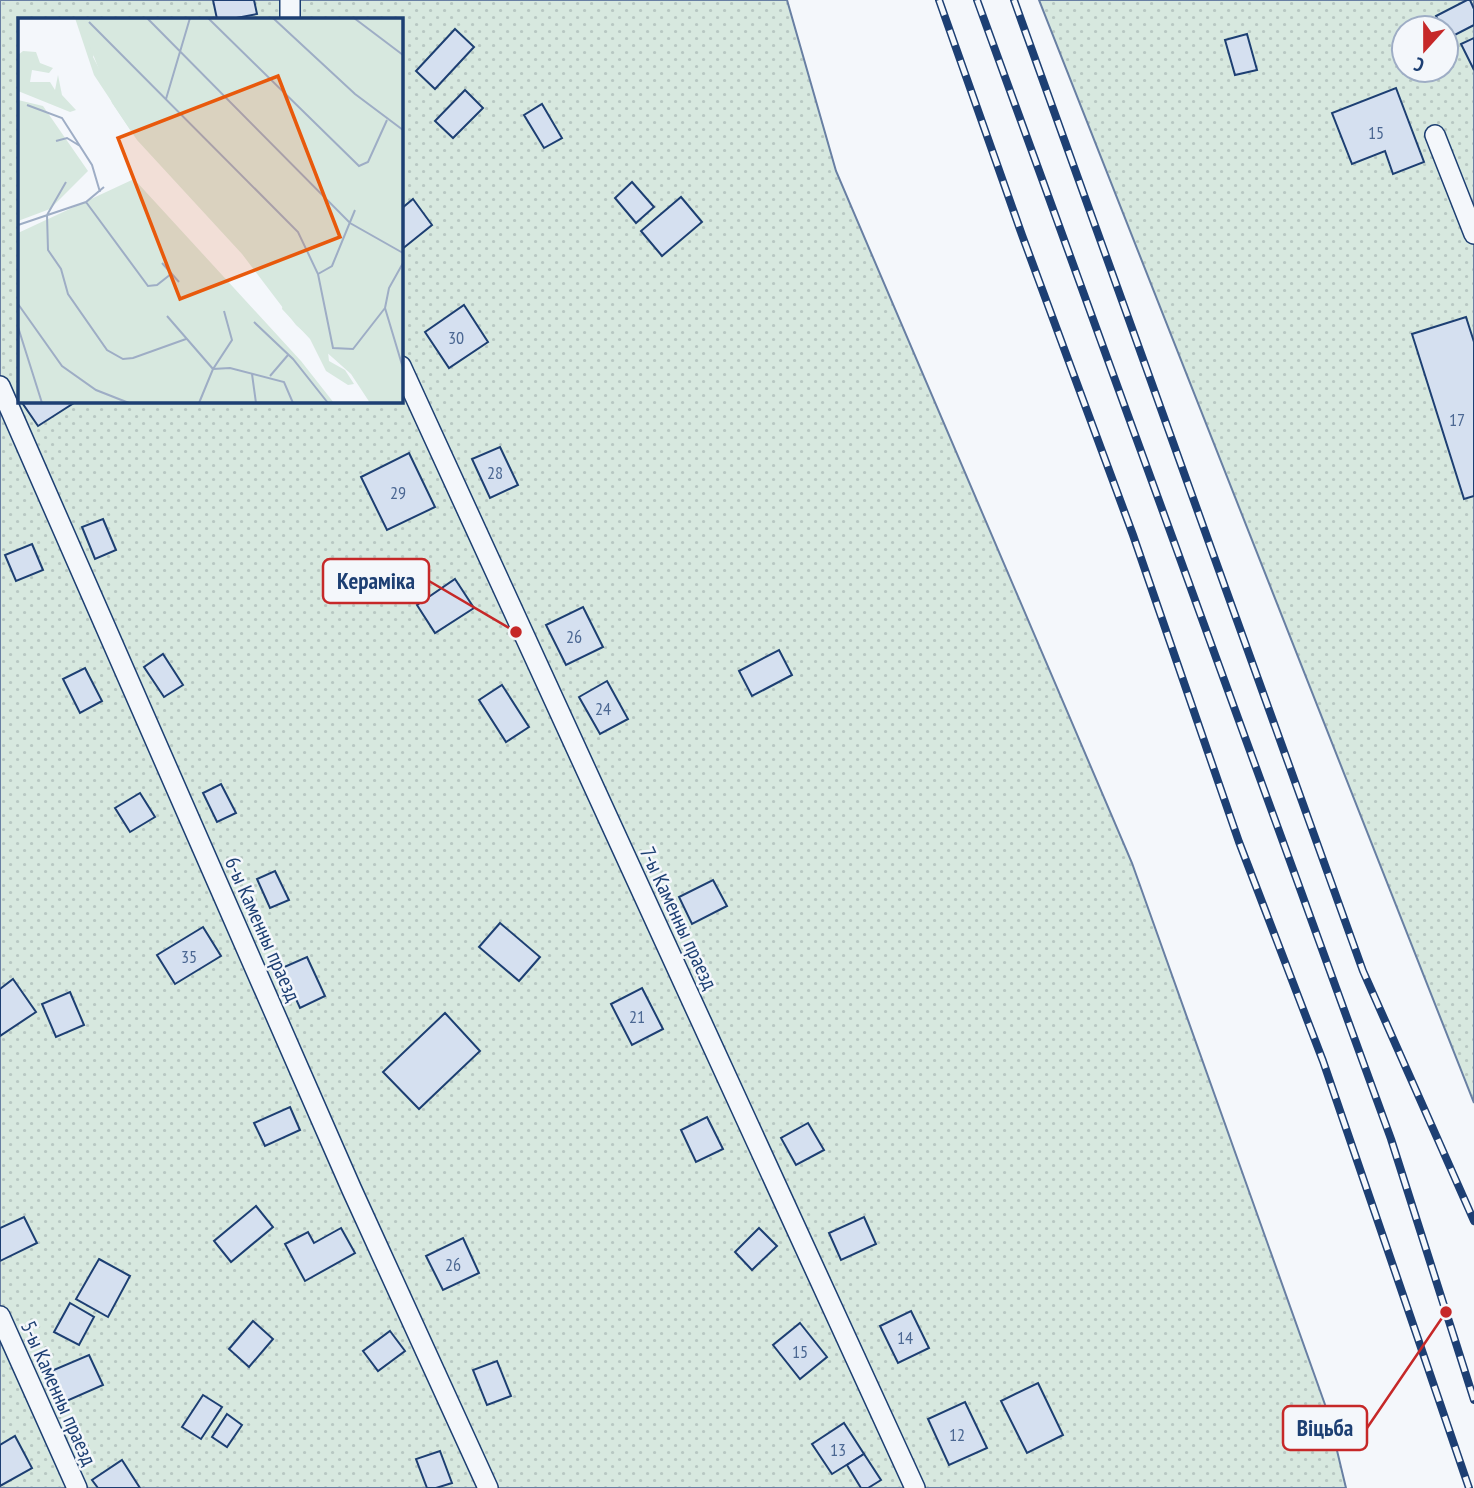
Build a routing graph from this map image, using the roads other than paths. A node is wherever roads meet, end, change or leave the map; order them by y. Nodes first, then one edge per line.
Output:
1 (290, 0) edge
2 (290, 18) edge
3 (1435, 135) dead end
4 (1473, 229) edge
5 (402, 368) edge
6 (0, 386) edge
7 (0, 1316) edge
8 (77, 1488) edge
9 (488, 1488) edge
10 (915, 1488) edge

1 - 2 lane
3 - 4 lane
5 - 10 lane, 7-ы Каменны праезд
6 - 9 lane, 6-ы Каменны праезд
7 - 8 lane, 5-ы Каменны праезд

